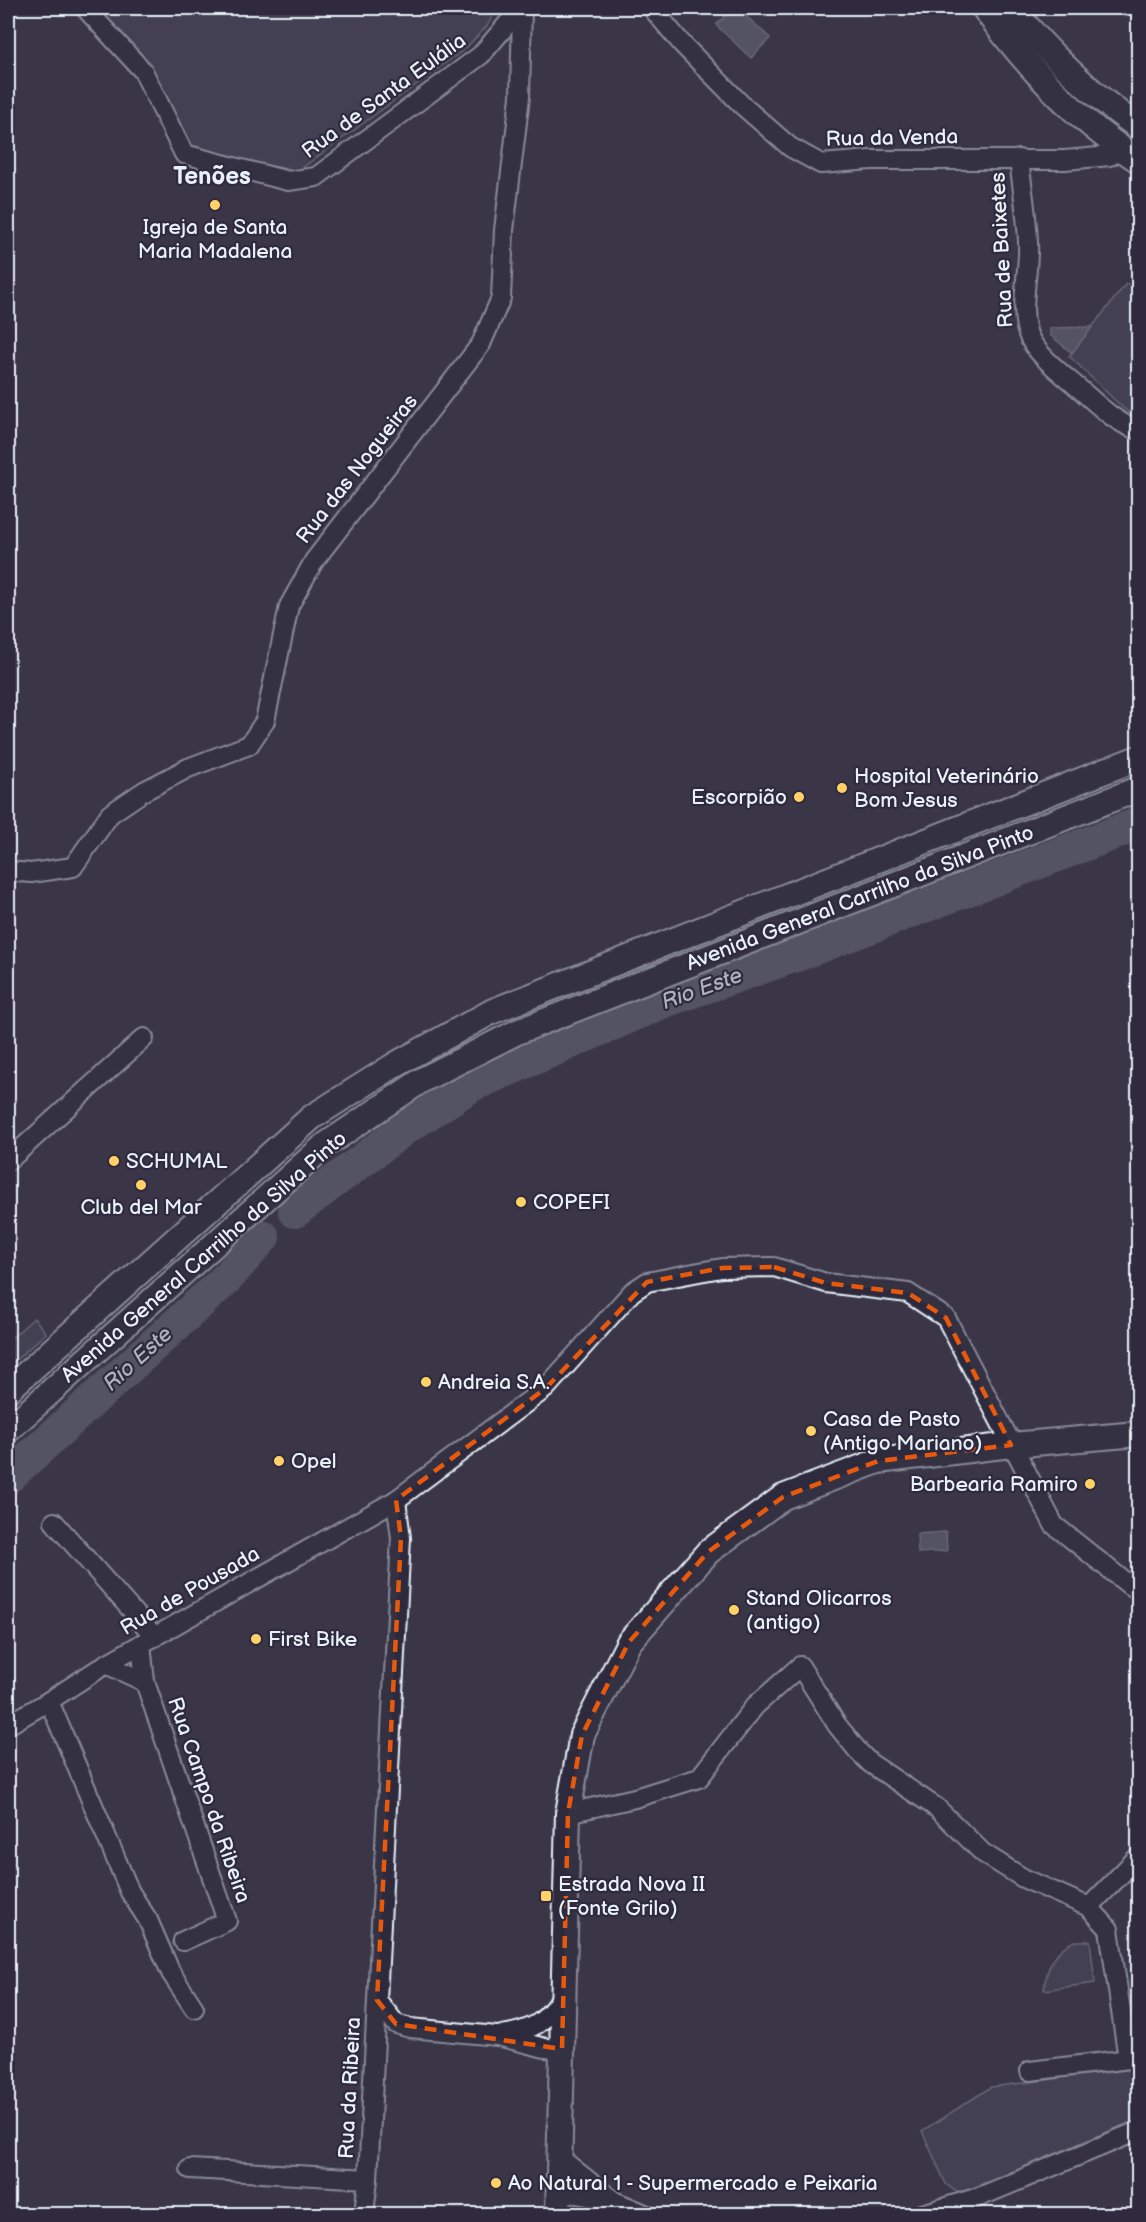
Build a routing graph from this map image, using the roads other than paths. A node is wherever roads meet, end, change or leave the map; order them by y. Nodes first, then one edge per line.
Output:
1 (85, 8) edge
2 (521, 8) edge
3 (652, 8) edge
4 (984, 8) edge
5 (1012, 8) edge
6 (1138, 127) edge
7 (1130, 155) edge
8 (1019, 159) junction
9 (1138, 430) edge
10 (1138, 758) edge
11 (1138, 789) edge
12 (8, 871) edge
13 (144, 1038) dead end
14 (8, 1161) edge
15 (9, 1386) edge
16 (8, 1430) edge
17 (1138, 1434) edge
18 (1011, 1445) junction
19 (396, 1500) junction
20 (54, 1522) dead end
21 (1138, 1589) edge
22 (148, 1641) junction
23 (106, 1664) junction
24 (146, 1682) junction
25 (49, 1701) junction
26 (8, 1725) edge
27 (568, 1813) junction
28 (1138, 1857) edge
29 (1089, 1907) junction
30 (183, 1941) dead end
31 (563, 1995) junction
32 (377, 2000) junction
33 (194, 2007) dead end
34 (497, 2036) junction
35 (562, 2042) junction
36 (1133, 2059) edge
37 (1030, 2071) dead end
38 (1138, 2131) edge
39 (560, 2158) junction
40 (190, 2169) dead end
41 (368, 2179) junction
42 (614, 2201) junction
43 (984, 2201) edge
44 (559, 2203) edge
45 (951, 2210) edge
46 (364, 2214) edge
47 (645, 2214) edge
48 (922, 2214) edge

1 - 2 street, Rua de Santa Eulália
2 - 12 street, Rua das Nogueiras
3 - 8 street, Rua da Venda
4 - 7 main road
5 - 6 main road
6 - 7 main road
7 - 8 street, Rua da Venda
8 - 9 street, Rua de Baixetes
10 - 15 main road, Avenida General Carrilho da Silva Pinto
11 - 16 main road, Avenida General Carrilho da Silva Pinto
13 - 14 street
17 - 18 main road
18 - 19 street, Rua de Pousada
18 - 21 street, Rua de Pousada
18 - 27 main road
19 - 22 street, Rua de Pousada
19 - 32 street, Rua da Ribeira
20 - 22 street
22 - 23 street, Rua de Pousada
22 - 24 street, Rua Campo da Ribeira
23 - 24 street, Rua Campo da Ribeira
23 - 25 street, Rua de Pousada
24 - 30 street, Rua Campo da Ribeira
25 - 26 street, Rua de Pousada
25 - 33 street
27 - 29 street
27 - 31 main road
28 - 29 street
29 - 36 street
31 - 34 street
31 - 35 main road
32 - 34 street
32 - 41 street, Rua da Ribeira
34 - 35 street
35 - 39 main road
36 - 37 street
38 - 43 street
39 - 42 street
39 - 44 main road
40 - 41 street, Rua da Ribeira
41 - 46 street
42 - 44 street
42 - 47 street
43 - 45 street
45 - 48 street

